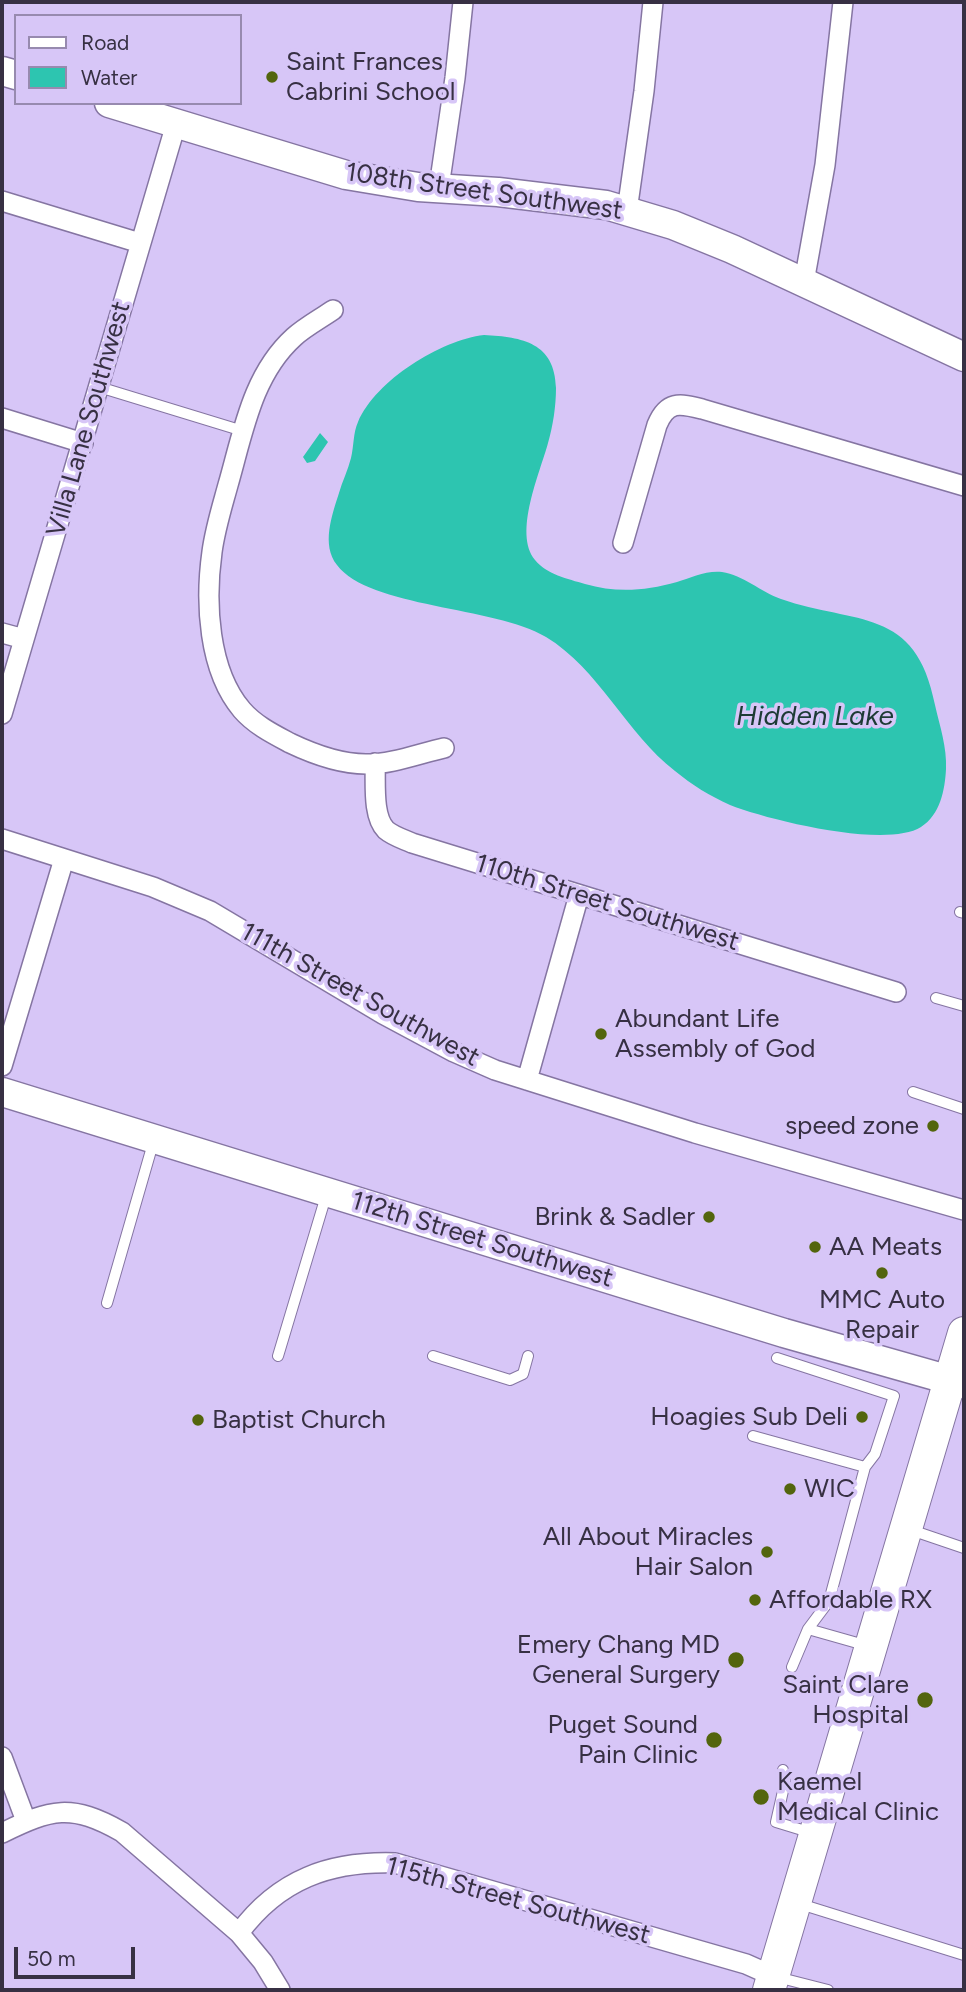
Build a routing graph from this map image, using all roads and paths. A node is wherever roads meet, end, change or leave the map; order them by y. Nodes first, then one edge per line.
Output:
1 (463, 2) edge
2 (653, 2) edge
3 (843, 2) edge
4 (115, 105) edge
5 (176, 124) junction
6 (439, 187) junction
7 (2, 201) edge
8 (627, 211) junction
9 (140, 243) junction
10 (804, 282) junction
11 (333, 310) dead end
12 (964, 357) edge
13 (99, 387) junction
14 (2, 418) edge
15 (243, 431) junction
16 (83, 443) junction
17 (964, 486) edge
18 (623, 543) dead end
19 (2, 633) edge
20 (24, 639) junction
21 (2, 714) edge
22 (444, 748) dead end
23 (375, 763) junction
24 (2, 839) edge
25 (64, 859) junction
26 (579, 895) junction
27 (896, 992) dead end
28 (936, 998) dead end
29 (964, 1006) edge
30 (2, 1066) edge
31 (527, 1080) junction
32 (2, 1092) edge
33 (912, 1092) dead end
34 (964, 1109) edge
35 (155, 1140) junction
36 (327, 1192) junction
37 (964, 1210) edge
38 (107, 1303) dead end
39 (964, 1333) edge
40 (278, 1356) dead end
41 (433, 1356) dead end
42 (528, 1356) dead end
43 (777, 1358) dead end
44 (958, 1382) edge
45 (753, 1436) dead end
46 (865, 1467) junction
47 (907, 1529) junction
48 (964, 1548) edge
49 (808, 1629) junction
50 (872, 1647) junction
51 (792, 1667) dead end
52 (2, 1757) edge
53 (783, 1770) dead end
54 (26, 1821) junction
55 (2, 1833) edge
56 (817, 1835) junction
57 (796, 1903) junction
58 (239, 1933) junction
59 (964, 1955) edge
60 (771, 1983) edge
61 (280, 1990) edge
62 (826, 1990) edge

1 - 6 street
2 - 8 street
3 - 10 street
4 - 5 street, 108th Street Southwest
5 - 6 street, 108th Street Southwest
5 - 9 street, Villa Lane Southwest
6 - 8 street, 108th Street Southwest
7 - 9 street
8 - 10 street, 108th Street Southwest
9 - 13 street, Villa Lane Southwest
10 - 12 street, 108th Street Southwest
11 - 15 street
13 - 15 lane
13 - 16 street, Villa Lane Southwest
14 - 16 street
15 - 23 street
16 - 20 street, Villa Lane Southwest
17 - 18 street
19 - 20 street
20 - 21 street, Villa Lane Southwest
22 - 23 street
23 - 26 street, 110th Street Southwest
24 - 25 street, 111th Street Southwest
25 - 30 street
25 - 31 street, 111th Street Southwest
26 - 27 street, 110th Street Southwest
26 - 31 street
28 - 29 lane
31 - 37 street, 111th Street Southwest
32 - 35 street, 112th Street Southwest
33 - 34 lane
35 - 36 street, 112th Street Southwest
35 - 38 lane
36 - 40 lane
36 - 44 street, 112th Street Southwest
39 - 44 main road
41 - 42 lane
43 - 46 lane
44 - 47 main road
45 - 46 lane
46 - 49 lane
47 - 48 lane
47 - 50 main road
49 - 50 lane
49 - 51 lane
50 - 56 main road
52 - 54 street
53 - 56 lane
54 - 55 street
54 - 58 street
56 - 57 main road
57 - 59 lane
57 - 60 main road
58 - 60 street, 115th Street Southwest
58 - 61 street
60 - 62 lane

